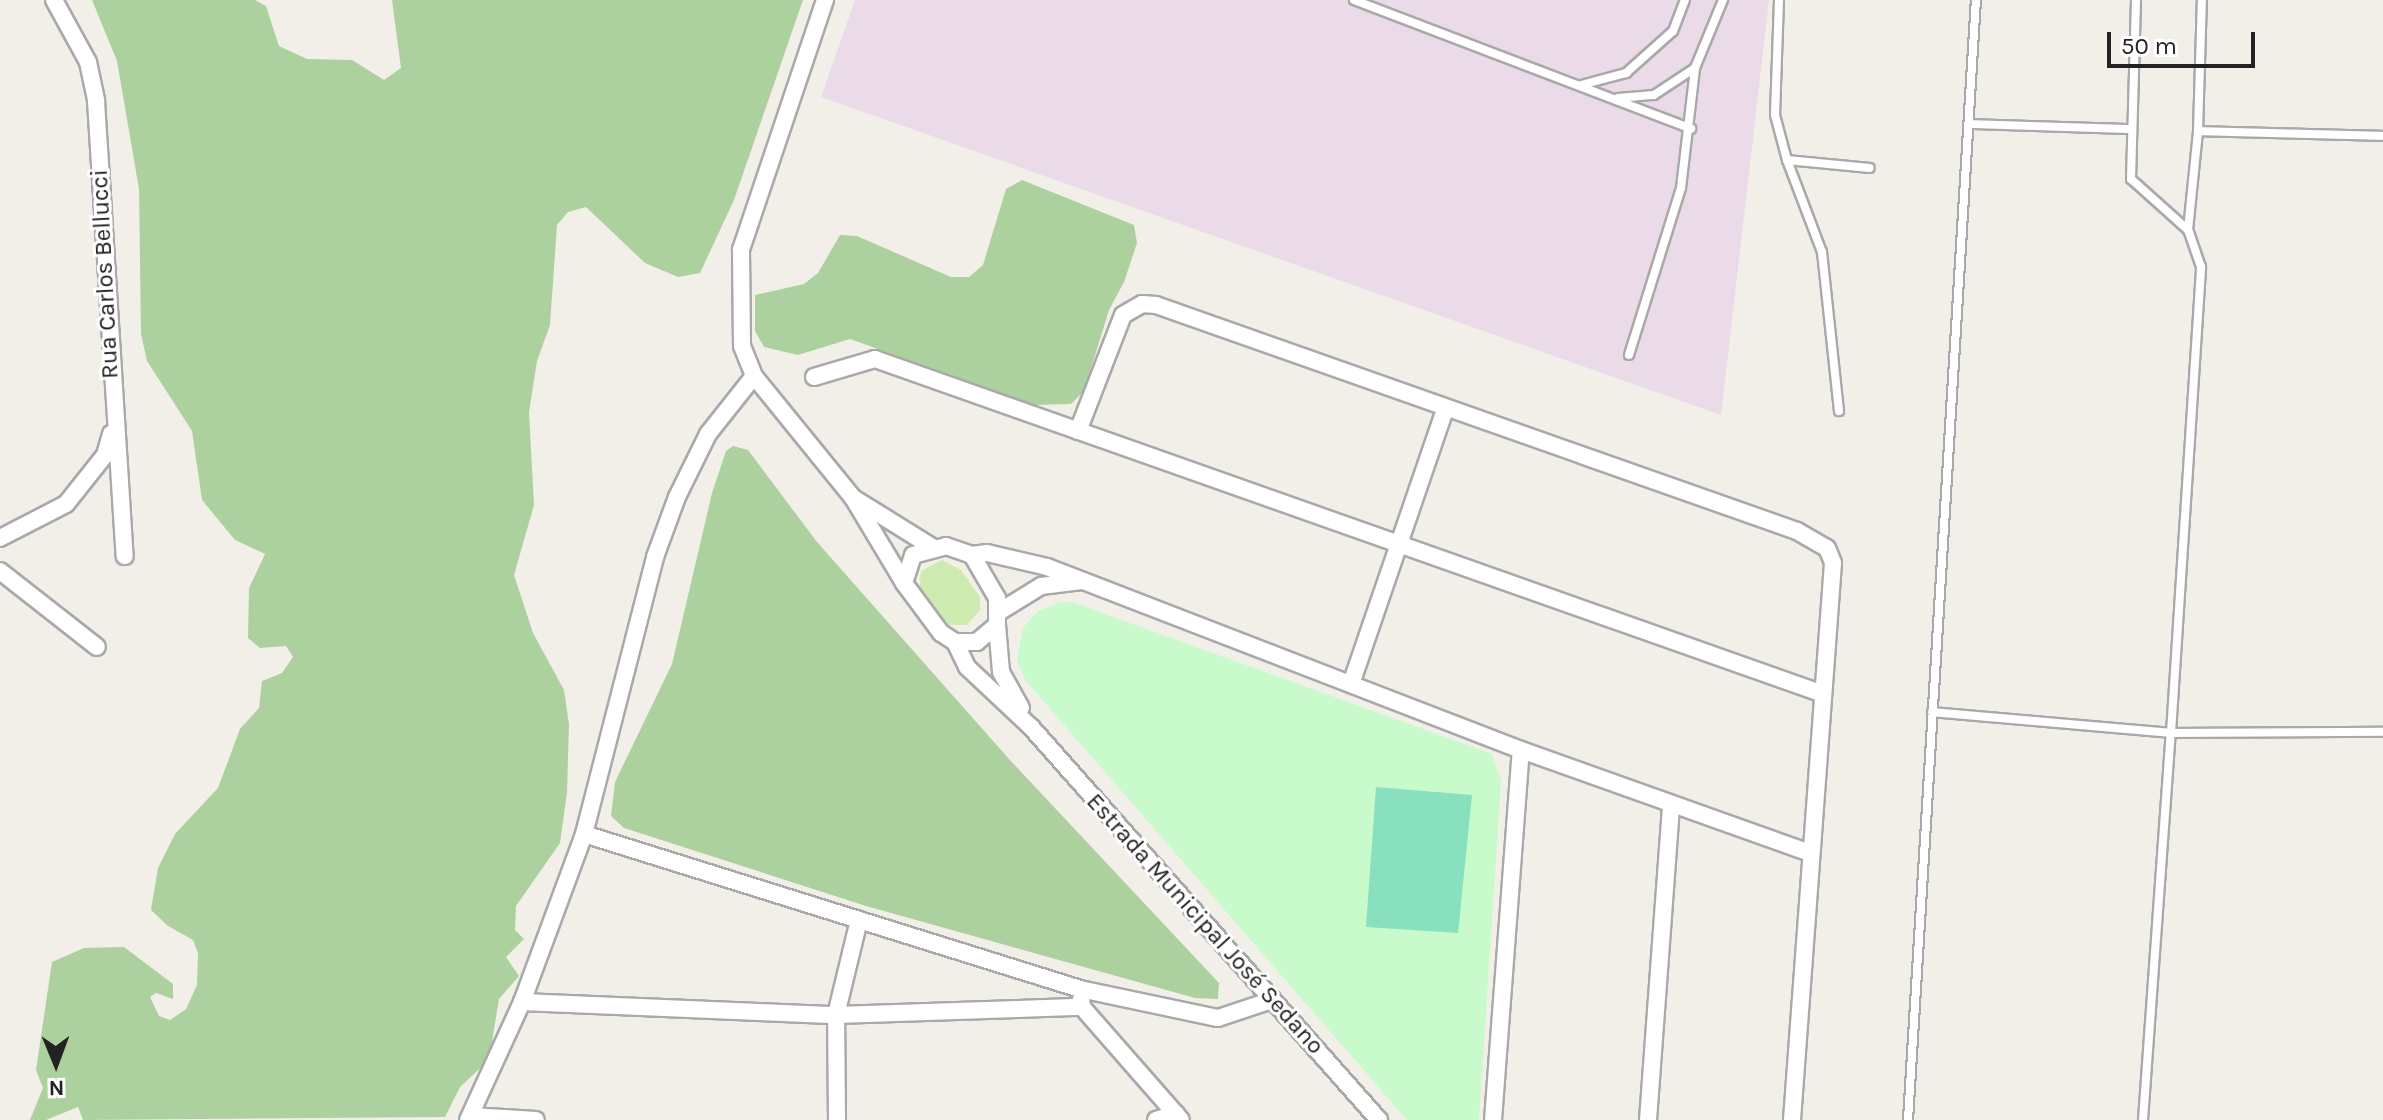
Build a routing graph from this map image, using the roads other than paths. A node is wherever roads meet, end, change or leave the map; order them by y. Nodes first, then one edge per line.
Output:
1 (54, 0) edge
2 (825, 0) edge
3 (1354, 0) edge
4 (1685, 0) edge
5 (1723, 0) edge
6 (1779, 0) edge
7 (1976, 0) edge
8 (2136, 0) edge
9 (2202, 0) edge
10 (1695, 68) junction
11 (1580, 85) junction
12 (1613, 98) junction
13 (1970, 124) junction
14 (1691, 129) junction
15 (2131, 129) junction
16 (2198, 131) junction
17 (2383, 136) edge
18 (1787, 160) junction
19 (1870, 168) dead end
20 (2188, 230) junction
21 (1629, 355) dead end
22 (754, 376) junction
23 (814, 377) dead end
24 (1445, 410) junction
25 (1839, 411) dead end
26 (114, 428) junction
27 (1078, 431) junction
28 (853, 498) junction
29 (0, 538) edge
30 (932, 547) junction
31 (1400, 549) junction
32 (972, 555) junction
33 (125, 556) dead end
34 (0, 571) edge
35 (1082, 581) junction
36 (904, 583) junction
37 (998, 618) junction
38 (955, 642) junction
39 (97, 647) dead end
40 (1351, 684) junction
41 (1823, 694) junction
42 (1932, 712) junction
43 (1031, 727) junction
44 (2383, 732) edge
45 (2171, 733) junction
46 (1521, 750) junction
47 (1671, 804) junction
48 (584, 834) junction
49 (1810, 853) junction
50 (859, 920) junction
51 (1080, 989) junction
52 (1272, 1000) junction
53 (522, 1002) junction
54 (1082, 1007) junction
55 (836, 1015) junction
56 (1179, 1117) edge
57 (469, 1118) edge
58 (536, 1120) edge
59 (837, 1120) edge
60 (1156, 1120) edge
61 (1379, 1120) edge
62 (1493, 1120) edge
63 (1648, 1120) edge
64 (1792, 1120) edge
65 (1908, 1120) edge
66 (2143, 1120) edge

1 - 26 street, Rua Carlos Bellucci
2 - 22 street
3 - 11 lane
4 - 11 lane
5 - 10 lane
6 - 18 lane
7 - 13 lane
8 - 15 lane
9 - 16 lane
10 - 12 lane
10 - 14 lane
11 - 12 lane
12 - 14 lane
13 - 15 lane
13 - 42 lane
14 - 21 lane
15 - 20 lane
16 - 17 lane
16 - 20 lane
18 - 19 lane
18 - 25 lane
20 - 45 lane
22 - 28 street
22 - 48 street
23 - 27 street
24 - 27 street
24 - 31 street
24 - 41 street
26 - 29 street
26 - 33 street, Rua Carlos Bellucci
27 - 31 street
28 - 30 street
28 - 36 street
30 - 32 street
30 - 36 street
31 - 40 street
31 - 41 street
32 - 35 street
32 - 37 street
34 - 39 street
35 - 37 street
35 - 40 street
36 - 38 street
37 - 38 street
37 - 43 street, Estrada Municipal José Sedano
38 - 43 street, Estrada Municipal José Sedano
40 - 46 street
41 - 49 street
42 - 45 lane
42 - 65 lane
43 - 52 street, Estrada Municipal José Sedano
44 - 45 lane
45 - 66 lane
46 - 47 street
46 - 62 street
47 - 49 street
47 - 63 street
48 - 50 street
48 - 53 street
49 - 64 street
50 - 51 street
50 - 55 street
51 - 52 street
51 - 54 street
52 - 61 street, Estrada Municipal José Sedano
53 - 55 street
53 - 57 street
54 - 55 street
54 - 56 street
55 - 59 street
56 - 60 street
57 - 58 street

